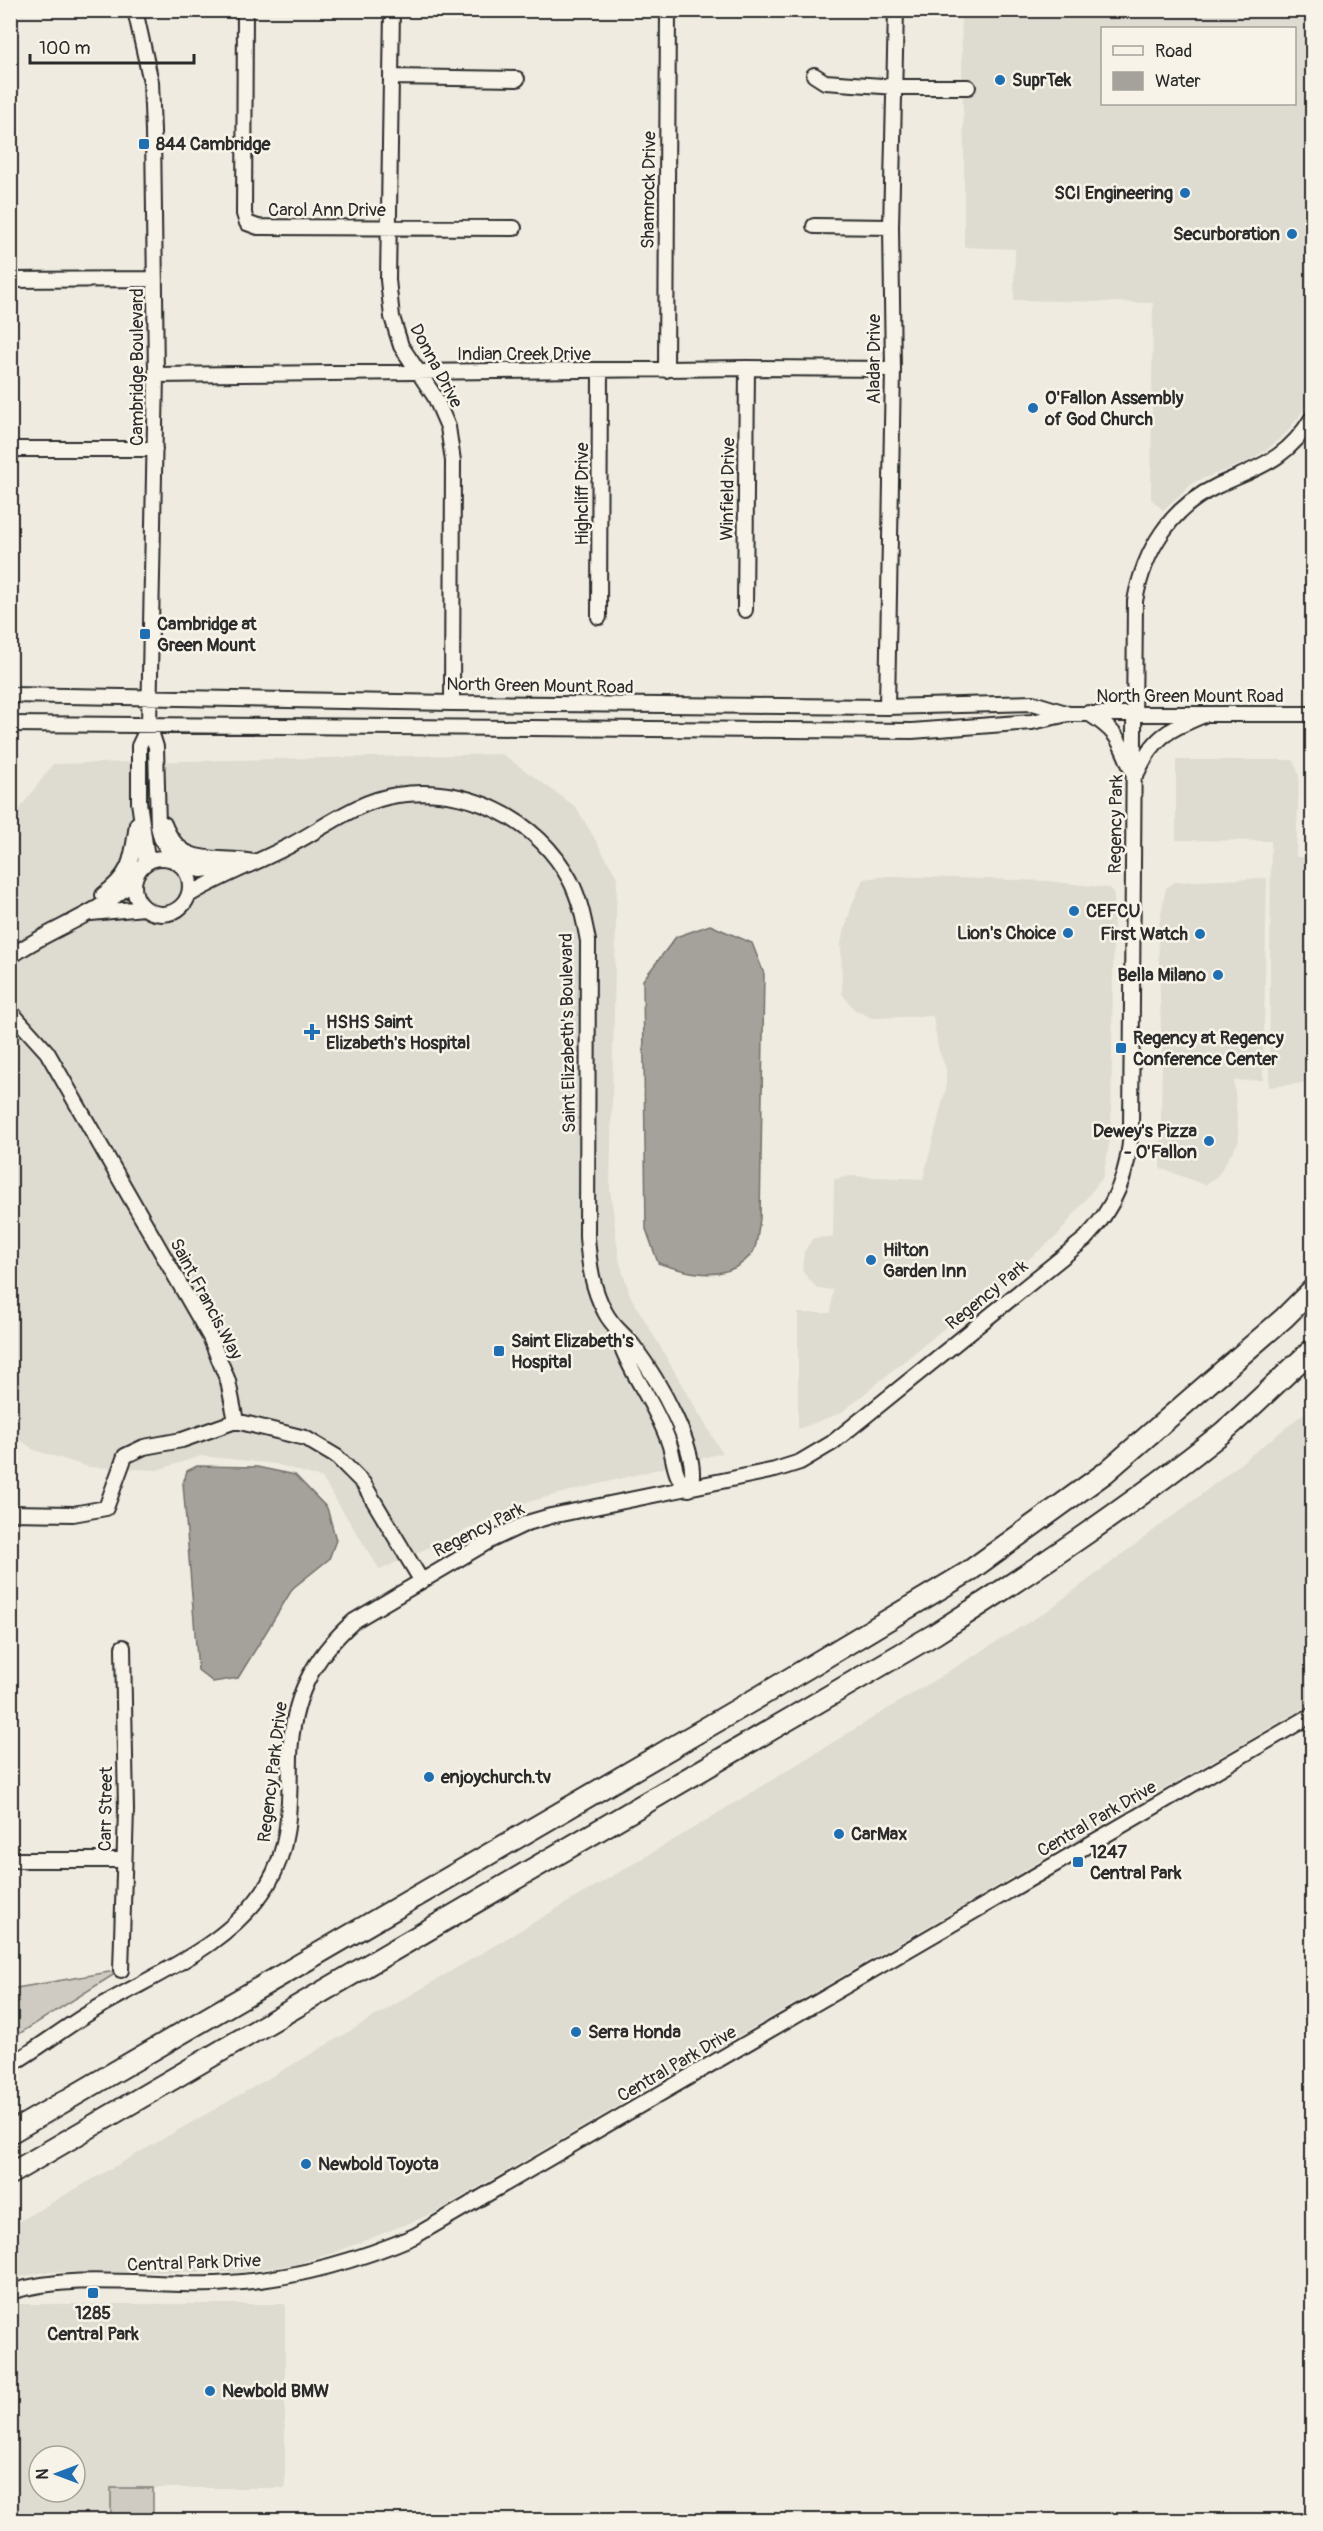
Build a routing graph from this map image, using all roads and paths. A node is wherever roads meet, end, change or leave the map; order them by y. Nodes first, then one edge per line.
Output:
1 (135, 10) edge
2 (245, 10) edge
3 (392, 10) edge
4 (668, 10) edge
5 (896, 10) edge
6 (814, 75) dead end
7 (392, 77) junction
8 (517, 79) dead end
9 (896, 87) junction
10 (968, 87) dead end
11 (814, 226) dead end
12 (891, 226) junction
13 (389, 228) junction
14 (514, 228) dead end
15 (155, 279) junction
16 (10, 280) edge
17 (747, 369) junction
18 (893, 369) junction
19 (666, 370) junction
20 (418, 372) junction
21 (600, 372) junction
22 (156, 375) junction
23 (1312, 418) edge
24 (10, 449) edge
25 (155, 449) junction
26 (745, 610) dead end
27 (599, 617) dead end
28 (10, 695) edge
29 (149, 698) junction
30 (452, 703) junction
31 (887, 707) junction
32 (1088, 713) junction
33 (1135, 713) junction
34 (1209, 713) junction
35 (1068, 714) junction
36 (1312, 714) edge
37 (10, 724) edge
38 (149, 726) junction
39 (1135, 778) junction
40 (156, 810) junction
41 (140, 813) junction
42 (178, 863) junction
43 (145, 864) junction
44 (248, 864) junction
45 (134, 879) junction
46 (189, 895) junction
47 (144, 908) junction
48 (91, 913) junction
49 (75, 919) junction
50 (10, 957) edge
51 (10, 1011) edge
52 (1312, 1273) edge
53 (1312, 1290) edge
54 (1265, 1334) junction
55 (1312, 1350) edge
56 (1312, 1365) edge
57 (236, 1421) junction
58 (1224, 1431) junction
59 (688, 1489) junction
60 (10, 1513) edge
61 (421, 1580) junction
62 (123, 1647) dead end
63 (1312, 1715) edge
64 (10, 1860) edge
65 (124, 1860) junction
66 (121, 1971) dead end
67 (10, 2065) edge
68 (10, 2133) edge
69 (10, 2174) edge
70 (10, 2292) edge

1 - 15 street, Cambridge Boulevard
2 - 13 street, Carol Ann Drive
3 - 7 street, Donna Drive
4 - 19 street, Shamrock Drive
5 - 9 street, Aladar Drive
6 - 9 street
7 - 8 street
7 - 13 street, Donna Drive
9 - 10 street
9 - 12 street, Aladar Drive
11 - 12 street
12 - 18 street, Aladar Drive
13 - 14 street, Carol Ann Drive
13 - 20 street, Donna Drive
15 - 16 street
15 - 22 street, Cambridge Boulevard
17 - 18 street, Indian Creek Drive
17 - 19 street, Indian Creek Drive
17 - 26 street, Winfield Drive
18 - 31 street, Aladar Drive
19 - 21 street, Indian Creek Drive
20 - 21 street, Indian Creek Drive
20 - 22 street, Indian Creek Drive
20 - 30 street, Donna Drive
21 - 27 street, Highcliff Drive
22 - 25 street, Cambridge Boulevard
23 - 33 street, Regency Park
24 - 25 street
25 - 29 street, Cambridge Boulevard
28 - 29 street, North Green Mount Road
29 - 30 street, North Green Mount Road
29 - 38 street, Cambridge Boulevard
30 - 31 street, North Green Mount Road
31 - 35 street, North Green Mount Road
32 - 33 street, North Green Mount Road
32 - 35 street, North Green Mount Road
32 - 39 street
33 - 34 street, North Green Mount Road
33 - 39 street, Regency Park
34 - 36 street, North Green Mount Road
34 - 39 street
35 - 38 street, North Green Mount Road
37 - 38 street, North Green Mount Road
38 - 40 street, Saint Elizabeth's Boulevard
38 - 41 street
39 - 59 street, Regency Park
40 - 42 street, Saint Elizabeth's Boulevard
40 - 44 street, Saint Elizabeth's Boulevard
41 - 43 street
41 - 49 street
42 - 43 street, Saint Elizabeth's Boulevard
42 - 44 street, Saint Elizabeth's Boulevard
42 - 46 street, Saint Elizabeth's Boulevard
43 - 45 street
44 - 46 street, Saint Elizabeth's Boulevard
44 - 59 street, Saint Elizabeth's Boulevard
45 - 47 street
45 - 48 street
46 - 47 street, Saint Elizabeth's Boulevard
47 - 48 street
48 - 49 street
49 - 50 street
51 - 57 street, Saint Francis Way
52 - 54 highway
53 - 54 highway
54 - 68 highway
55 - 58 highway
56 - 58 highway
57 - 60 street
57 - 61 street
58 - 69 highway
59 - 61 street, Regency Park
61 - 67 street, Regency Park Drive
62 - 65 street, Carr Street
63 - 70 street, Central Park Drive
64 - 65 street
65 - 66 street, Carr Street

